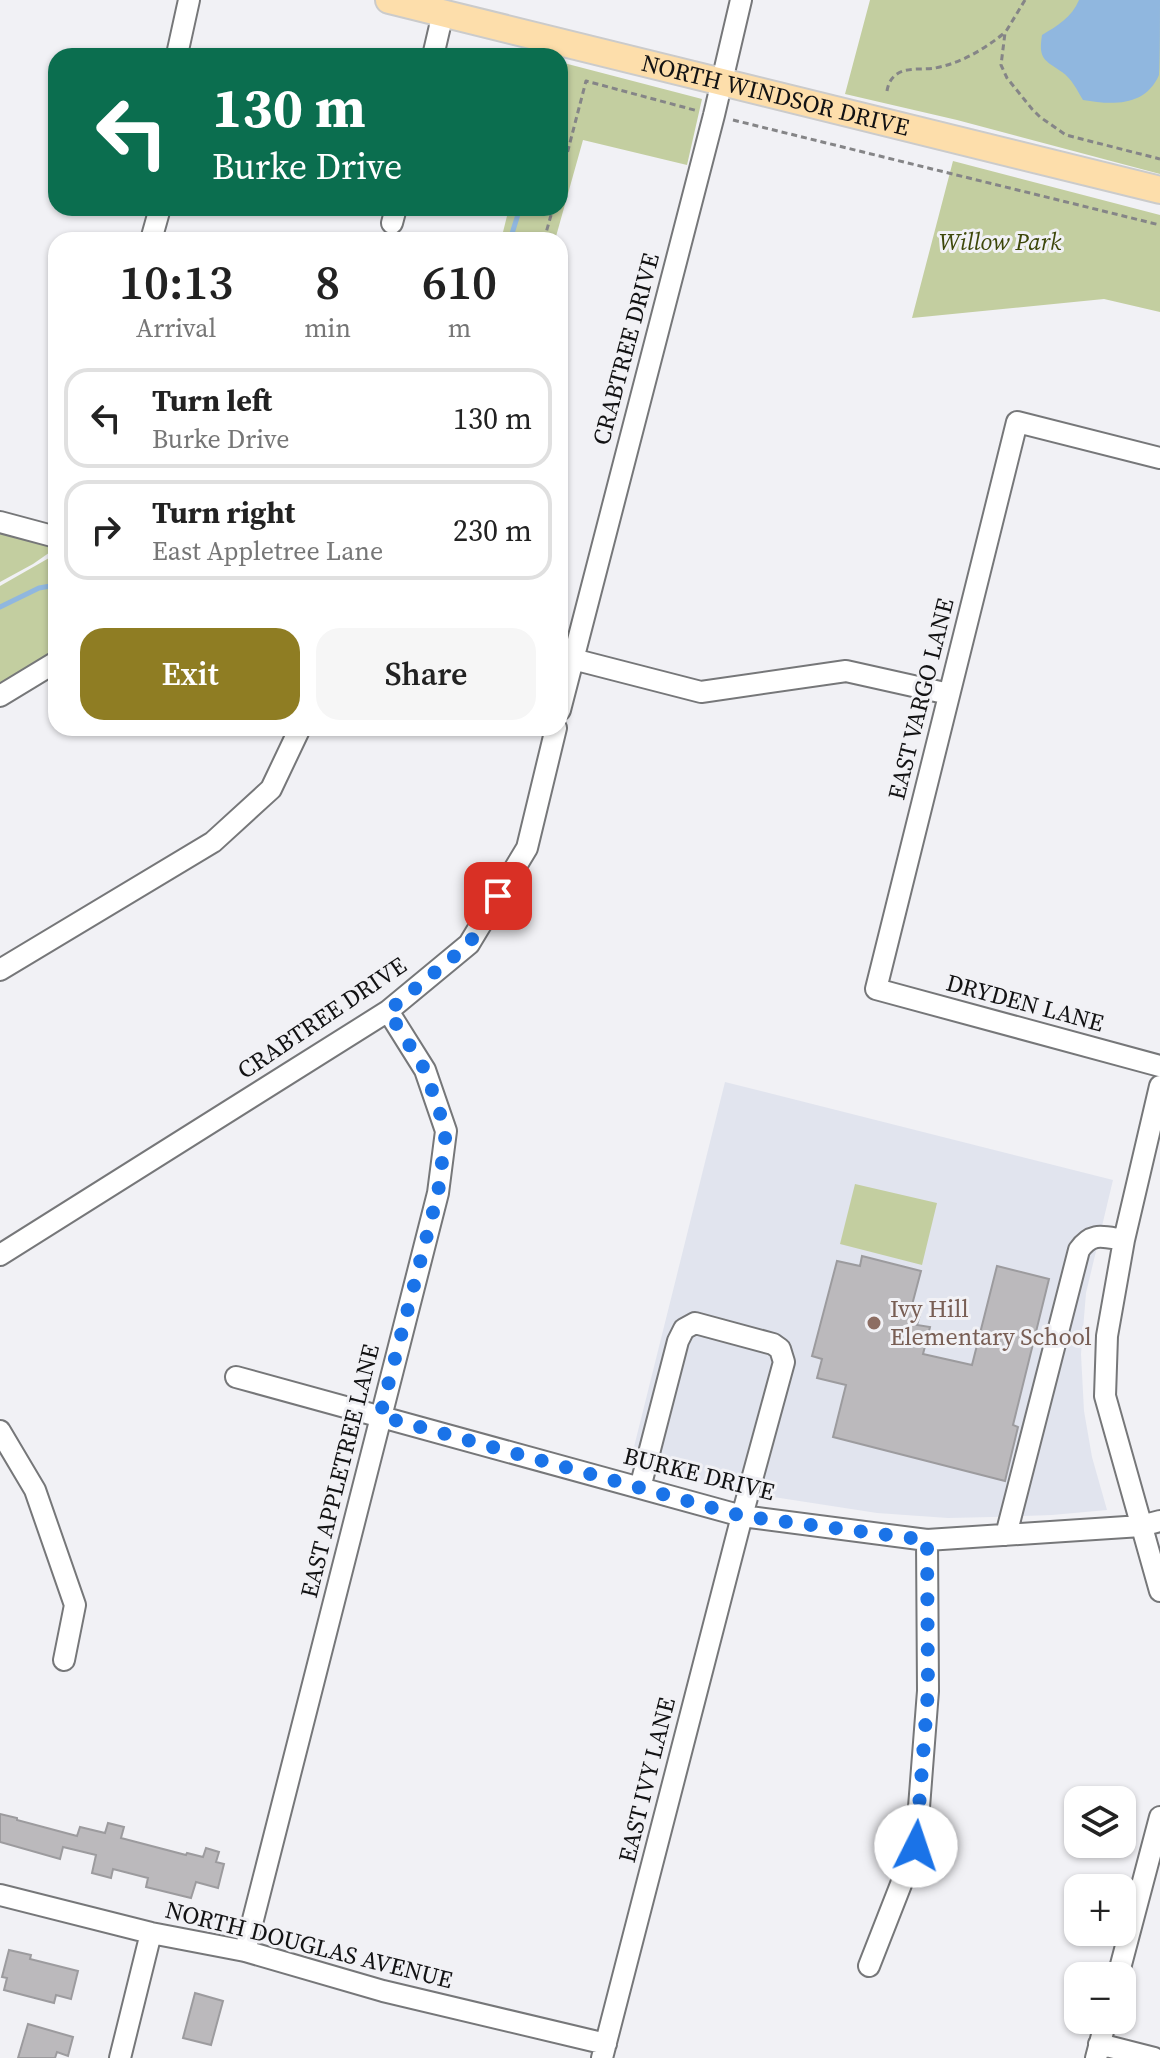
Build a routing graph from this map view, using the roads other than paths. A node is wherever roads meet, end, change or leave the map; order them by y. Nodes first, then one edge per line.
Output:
1 (189, 0) edge
2 (389, 0) edge
3 (741, 0) edge
4 (443, 13) junction
5 (178, 48) edge
6 (435, 48) edge
7 (722, 82) junction
8 (1160, 190) edge
9 (1160, 458) edge
10 (0, 522) edge
11 (48, 535) edge
12 (568, 650) edge
13 (568, 658) edge
14 (48, 667) edge
15 (949, 694) junction
16 (0, 696) edge
17 (296, 736) edge
18 (554, 736) edge
19 (0, 970) edge
20 (876, 989) joint
21 (388, 1011) junction
22 (1160, 1066) edge
23 (1160, 1086) edge
24 (1124, 1240) junction
25 (0, 1255) edge
26 (236, 1377) dead end
27 (380, 1416) junction
28 (0, 1431) edge
29 (640, 1488) junction
30 (742, 1516) junction
31 (1151, 1524) edge
32 (1006, 1535) junction
33 (927, 1540) junction
34 (1160, 1591) edge
35 (64, 1660) dead end
36 (1160, 1817) edge
37 (0, 1895) edge
38 (151, 1933) junction
39 (245, 1951) junction
40 (1122, 1962) edge
41 (869, 1966) dead end
42 (604, 2051) edge
43 (1098, 2051) edge
44 (120, 2058) edge
45 (1154, 2058) edge

1 - 5 street
2 - 4 main road, NORTH WINDSOR DRIVE
3 - 7 street, CRABTREE DRIVE
4 - 6 street
4 - 7 main road, NORTH WINDSOR DRIVE
7 - 8 main road, NORTH WINDSOR DRIVE
7 - 12 street, CRABTREE DRIVE
9 - 15 street, EAST VARGO LANE
10 - 11 street
13 - 15 street
14 - 16 street
15 - 20 street, EAST VARGO LANE
17 - 19 street
18 - 21 street, CRABTREE DRIVE
20 - 22 street, DRYDEN LANE
21 - 25 street, CRABTREE DRIVE
21 - 27 street, EAST APPLETREE LANE
23 - 24 street
24 - 31 street
24 - 32 street
26 - 27 street, BURKE DRIVE
27 - 29 street, BURKE DRIVE
27 - 39 street, EAST APPLETREE LANE
28 - 35 street
29 - 30 street, BURKE DRIVE
29 - 30 street, EAST IVY LANE
30 - 33 street, BURKE DRIVE
30 - 42 street, EAST IVY LANE
31 - 32 street, BURKE DRIVE
31 - 34 street
32 - 33 street, BURKE DRIVE
33 - 41 street
36 - 40 street
37 - 38 street, NORTH DOUGLAS AVENUE
38 - 39 street, NORTH DOUGLAS AVENUE
38 - 44 street
39 - 42 street, NORTH DOUGLAS AVENUE
43 - 45 street

